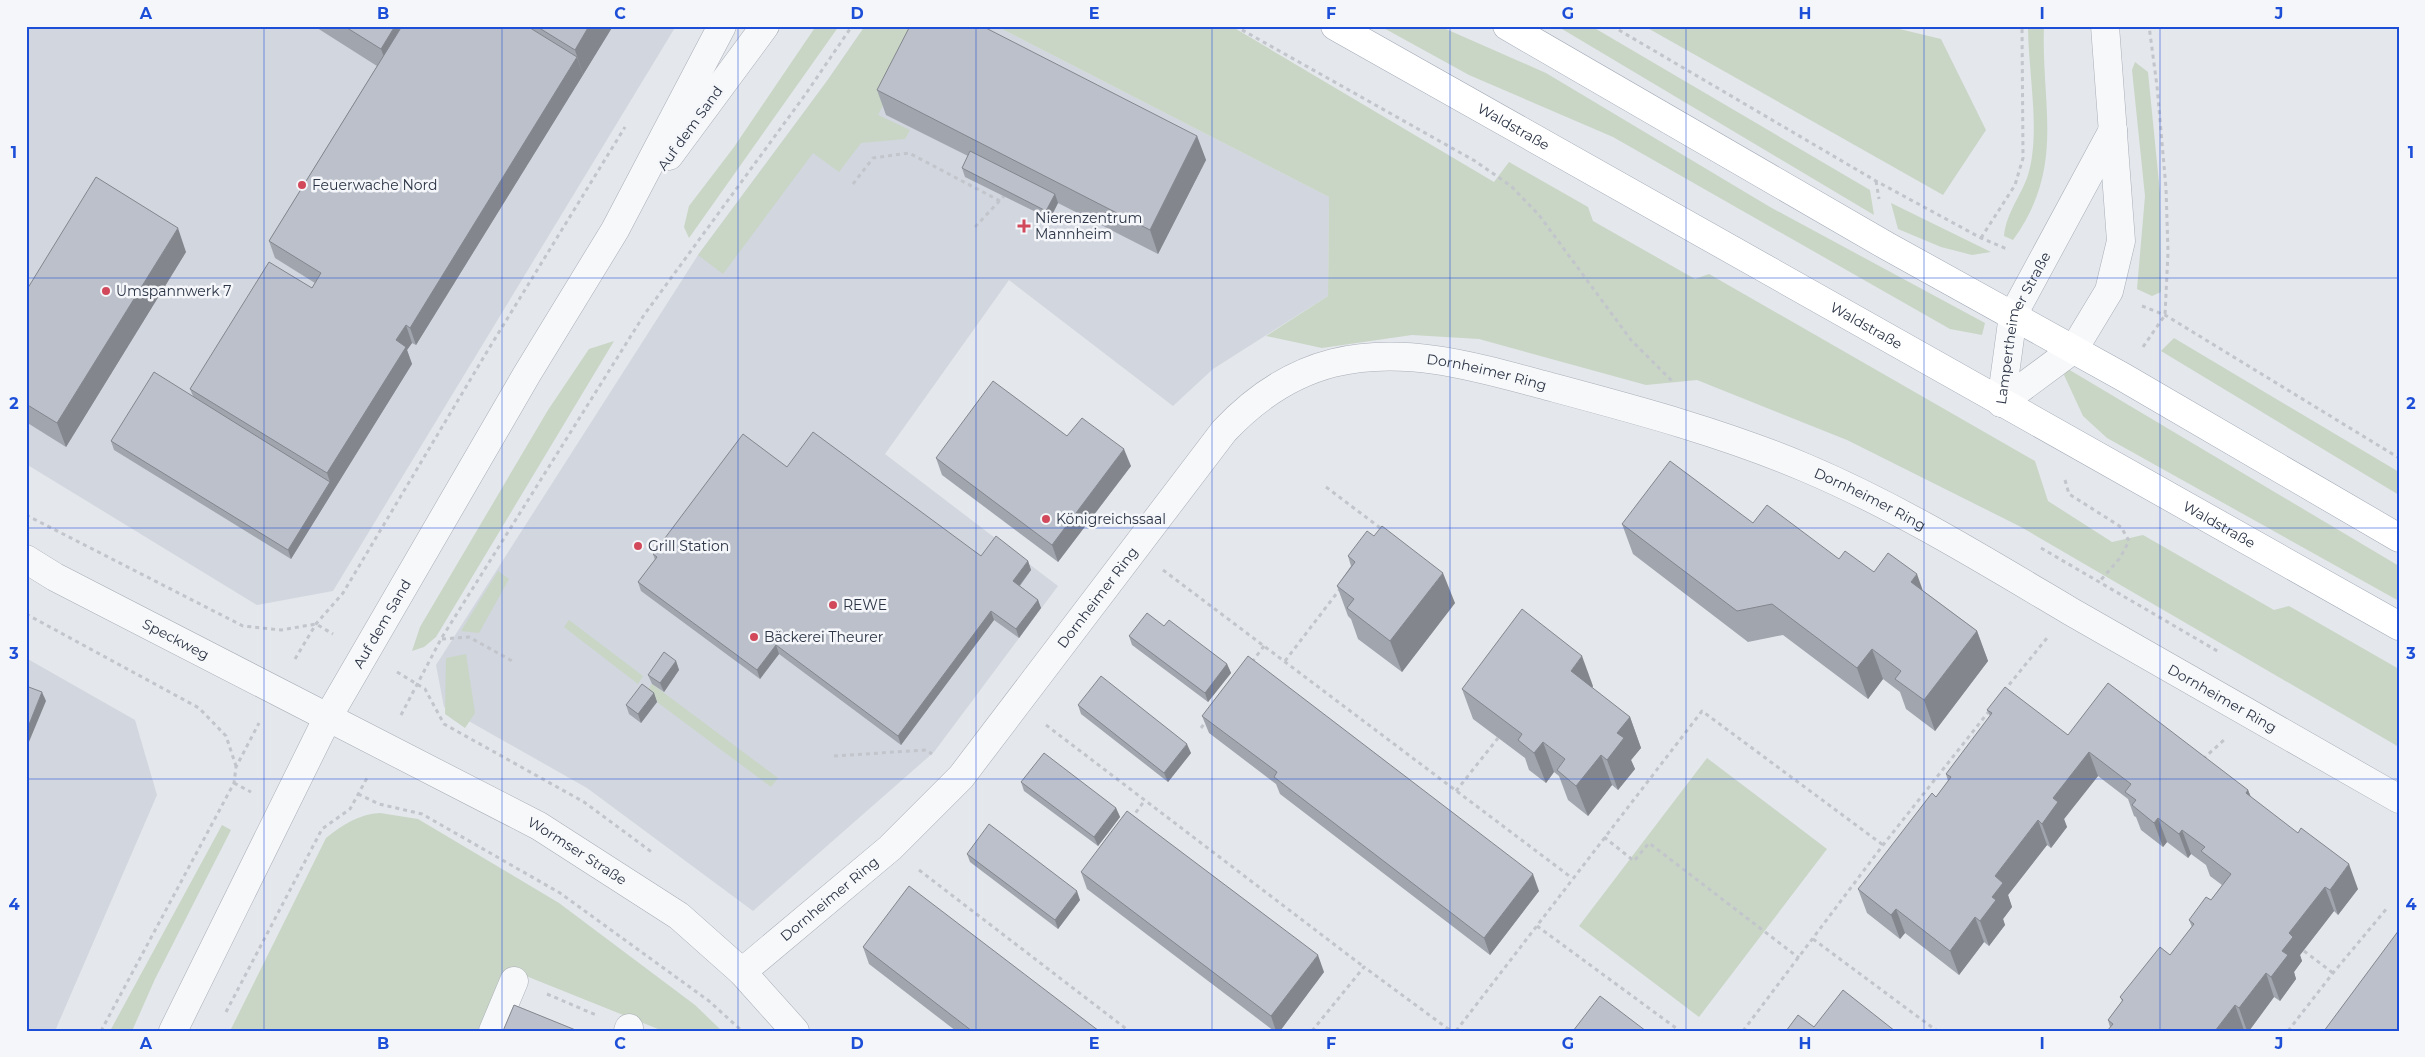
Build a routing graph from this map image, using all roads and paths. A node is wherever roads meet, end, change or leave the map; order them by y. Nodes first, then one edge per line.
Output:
1 (722, 26) edge
2 (765, 26) edge
3 (852, 26) edge
4 (1235, 26) edge
5 (1335, 26) edge
6 (1507, 26) edge
7 (1612, 26) edge
8 (2022, 26) edge
9 (2105, 26) edge
10 (2149, 26) edge
11 (626, 126) dead end
12 (2113, 130) junction
13 (1876, 181) dead end
14 (853, 184) dead end
15 (1004, 196) edge
16 (1000, 201) junction
17 (976, 227) dead end
18 (615, 230) junction
19 (1981, 238) dead end
20 (2013, 315) junction
21 (2074, 349) junction
22 (1674, 383) dead end
23 (2001, 403) junction
24 (2399, 458) edge
25 (1326, 487) dead end
26 (2069, 494) dead end
27 (26, 515) edge
28 (1378, 538) edge
29 (2399, 538) edge
30 (1134, 548) junction
31 (26, 559) edge
32 (2099, 581) dead end
33 (1343, 584) edge
34 (2071, 611) junction
35 (26, 614) edge
36 (2399, 626) edge
37 (442, 639) junction
38 (1264, 646) junction
39 (1285, 661) junction
40 (514, 662) dead end
41 (1247, 668) edge
42 (417, 684) dead end
43 (2002, 694) edge
44 (1017, 703) junction
45 (1990, 709) edge
46 (1212, 713) edge
47 (328, 717) junction
48 (1201, 728) dead end
49 (1498, 738) edge
50 (1967, 740) junction
51 (1974, 745) edge
52 (834, 756) dead end
53 (961, 776) junction
54 (1456, 791) junction
55 (2399, 799) edge
56 (1145, 800) junction
57 (1128, 822) edge
58 (1896, 829) junction
59 (1904, 835) edge
60 (1604, 837) junction
61 (1883, 845) junction
62 (890, 848) junction
63 (1572, 878) junction
64 (2388, 907) dead end
65 (1537, 926) junction
66 (1813, 939) junction
67 (2304, 951) dead end
68 (1799, 958) junction
69 (1364, 967) junction
70 (742, 972) junction
71 (2333, 972) junction
72 (514, 981) joint
73 (225, 1013) dead end
74 (628, 1030) edge
75 (101, 1031) edge
76 (173, 1031) edge
77 (493, 1031) edge
78 (742, 1031) edge
79 (795, 1031) edge
80 (1129, 1031) edge
81 (1312, 1031) edge
82 (1451, 1031) edge
83 (1456, 1031) edge
84 (1680, 1031) edge
85 (1743, 1031) edge
86 (1937, 1031) edge
87 (2288, 1031) edge

1 - 18 street, Auf dem Sand
2 - 18 street, Auf dem Sand
3 - 37 path
4 - 22 path
5 - 23 main road, Waldstraße
6 - 20 main road
7 - 13 path
8 - 19 path
9 - 12 street, Lampertheimer Straße
10 - 24 path
11 - 27 path
12 - 20 street, Lampertheimer Straße
12 - 21 street, Lampertheimer Straße
14 - 16 path
15 - 16 path
16 - 17 path
18 - 47 street, Auf dem Sand
20 - 21 main road
20 - 23 street, Lampertheimer Straße
21 - 23 street, Lampertheimer Straße
21 - 29 main road
23 - 36 main road, Waldstraße
25 - 28 path
26 - 32 path
30 - 34 street, Dornheimer Ring
30 - 38 path
30 - 44 street, Dornheimer Ring
31 - 47 street, Speckweg
33 - 39 path
34 - 43 path
34 - 55 street, Dornheimer Ring
35 - 75 path
37 - 40 path
37 - 42 path
38 - 39 path
38 - 41 path
39 - 54 path
44 - 53 street, Dornheimer Ring
44 - 56 path
45 - 50 path
46 - 48 path
47 - 70 street, Wormser Straße
47 - 76 street, Auf dem Sand
49 - 54 path
50 - 51 path
50 - 58 path
52 - 53 path
53 - 62 street, Dornheimer Ring
54 - 63 path
56 - 57 path
56 - 69 path
58 - 59 path
58 - 61 path
60 - 61 path
60 - 63 path
60 - 68 path
61 - 66 path
62 - 70 street, Dornheimer Ring
62 - 80 path
63 - 65 path
64 - 71 path
65 - 83 path
65 - 84 path
66 - 68 path
66 - 86 path
67 - 71 path
68 - 85 path
69 - 81 path
69 - 82 path
70 - 79 street, Wormser Straße
71 - 87 path
72 - 74 path
72 - 77 street
73 - 78 path

